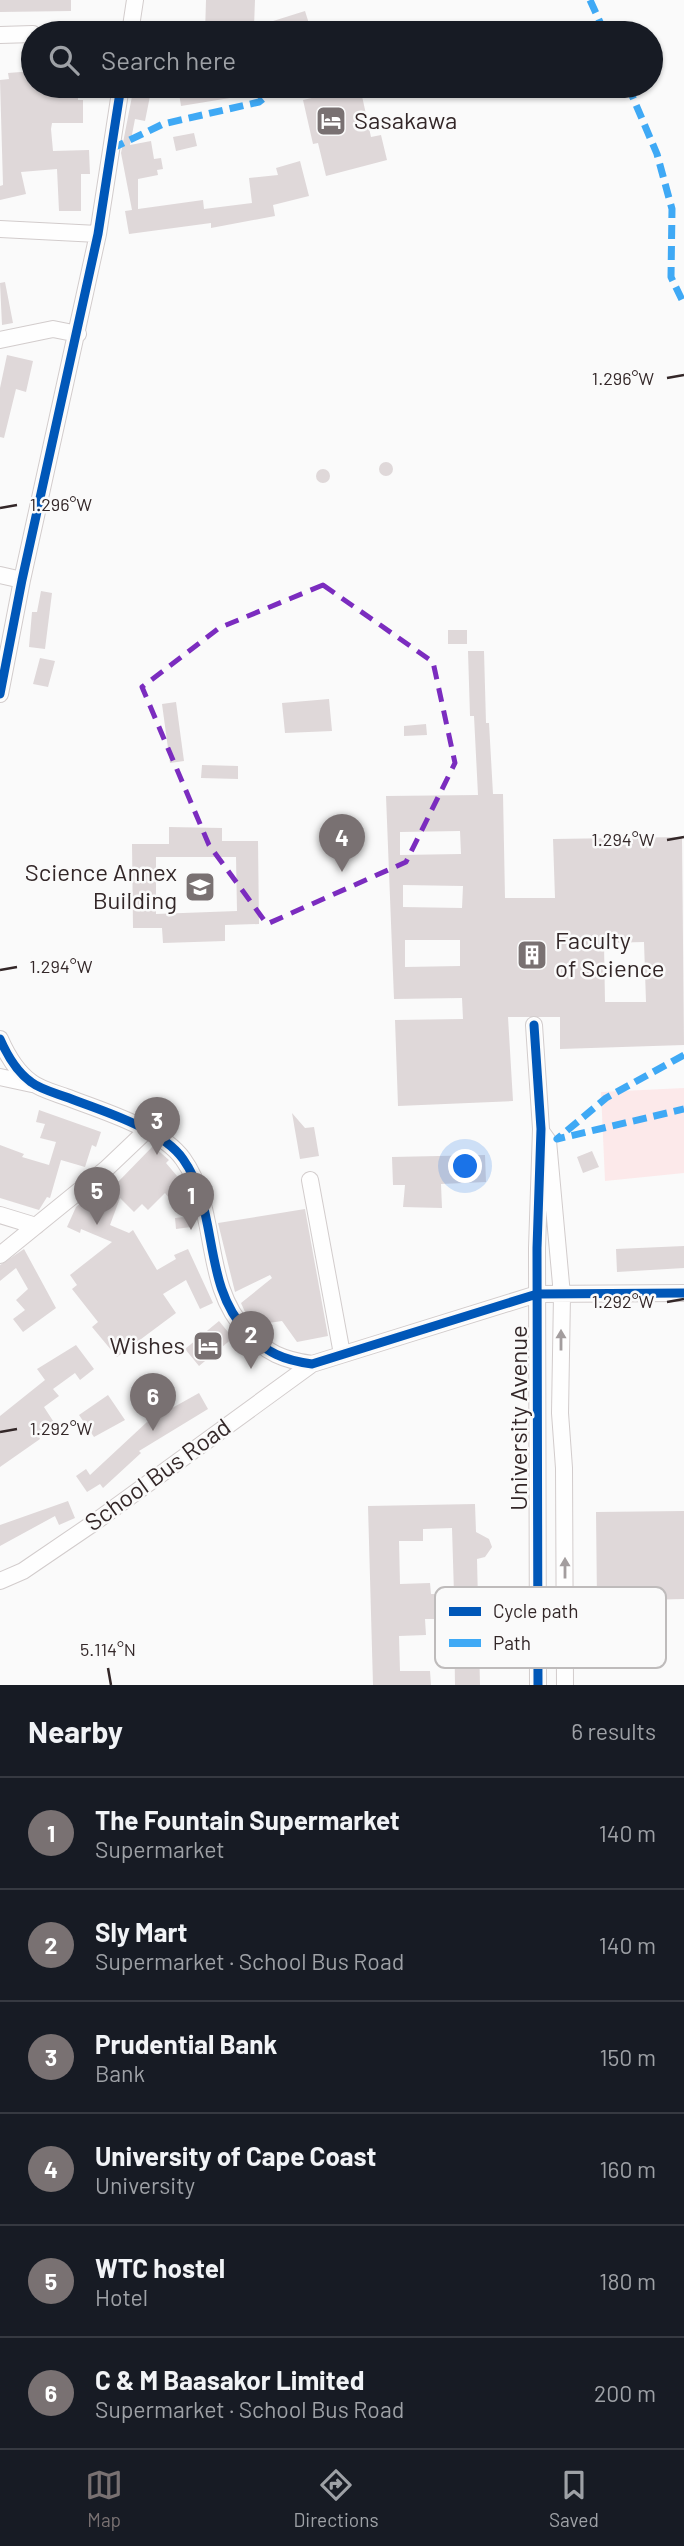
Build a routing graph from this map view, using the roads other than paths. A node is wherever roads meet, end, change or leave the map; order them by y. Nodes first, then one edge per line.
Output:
1 (135, 0) edge
2 (132, 21) edge
3 (21, 34) edge
4 (0, 35) edge
5 (119, 98) edge
6 (0, 229) edge
7 (98, 234) junction
8 (78, 334) junction
9 (0, 340) edge
10 (0, 575) edge
11 (22, 580) junction
12 (0, 694) edge
13 (534, 1025) dead end
14 (0, 1039) edge
15 (0, 1077) edge
16 (32, 1084) junction
17 (541, 1129) junction
18 (146, 1131) junction
19 (310, 1180) dead end
20 (0, 1216) edge
21 (36, 1226) junction
22 (0, 1255) edge
23 (684, 1293) edge
24 (537, 1294) junction
25 (562, 1295) junction
26 (342, 1354) junction
27 (312, 1364) junction
28 (0, 1581) edge
29 (538, 1587) edge
30 (565, 1587) edge

1 - 2 street
3 - 4 street
5 - 7 street
6 - 7 street
7 - 8 street
8 - 9 street
8 - 11 street
10 - 11 street
11 - 12 street
13 - 17 street, University Avenue
14 - 16 street
15 - 16 street
16 - 18 street
17 - 24 street, University Avenue
17 - 25 street, University Avenue
18 - 21 street
18 - 27 street
19 - 26 street
20 - 21 street
21 - 22 street
23 - 25 street
24 - 25 street
24 - 26 street
24 - 29 street, University Avenue
30 -> 25 street, University Avenue
26 - 27 street
27 - 28 street, School Bus Road

